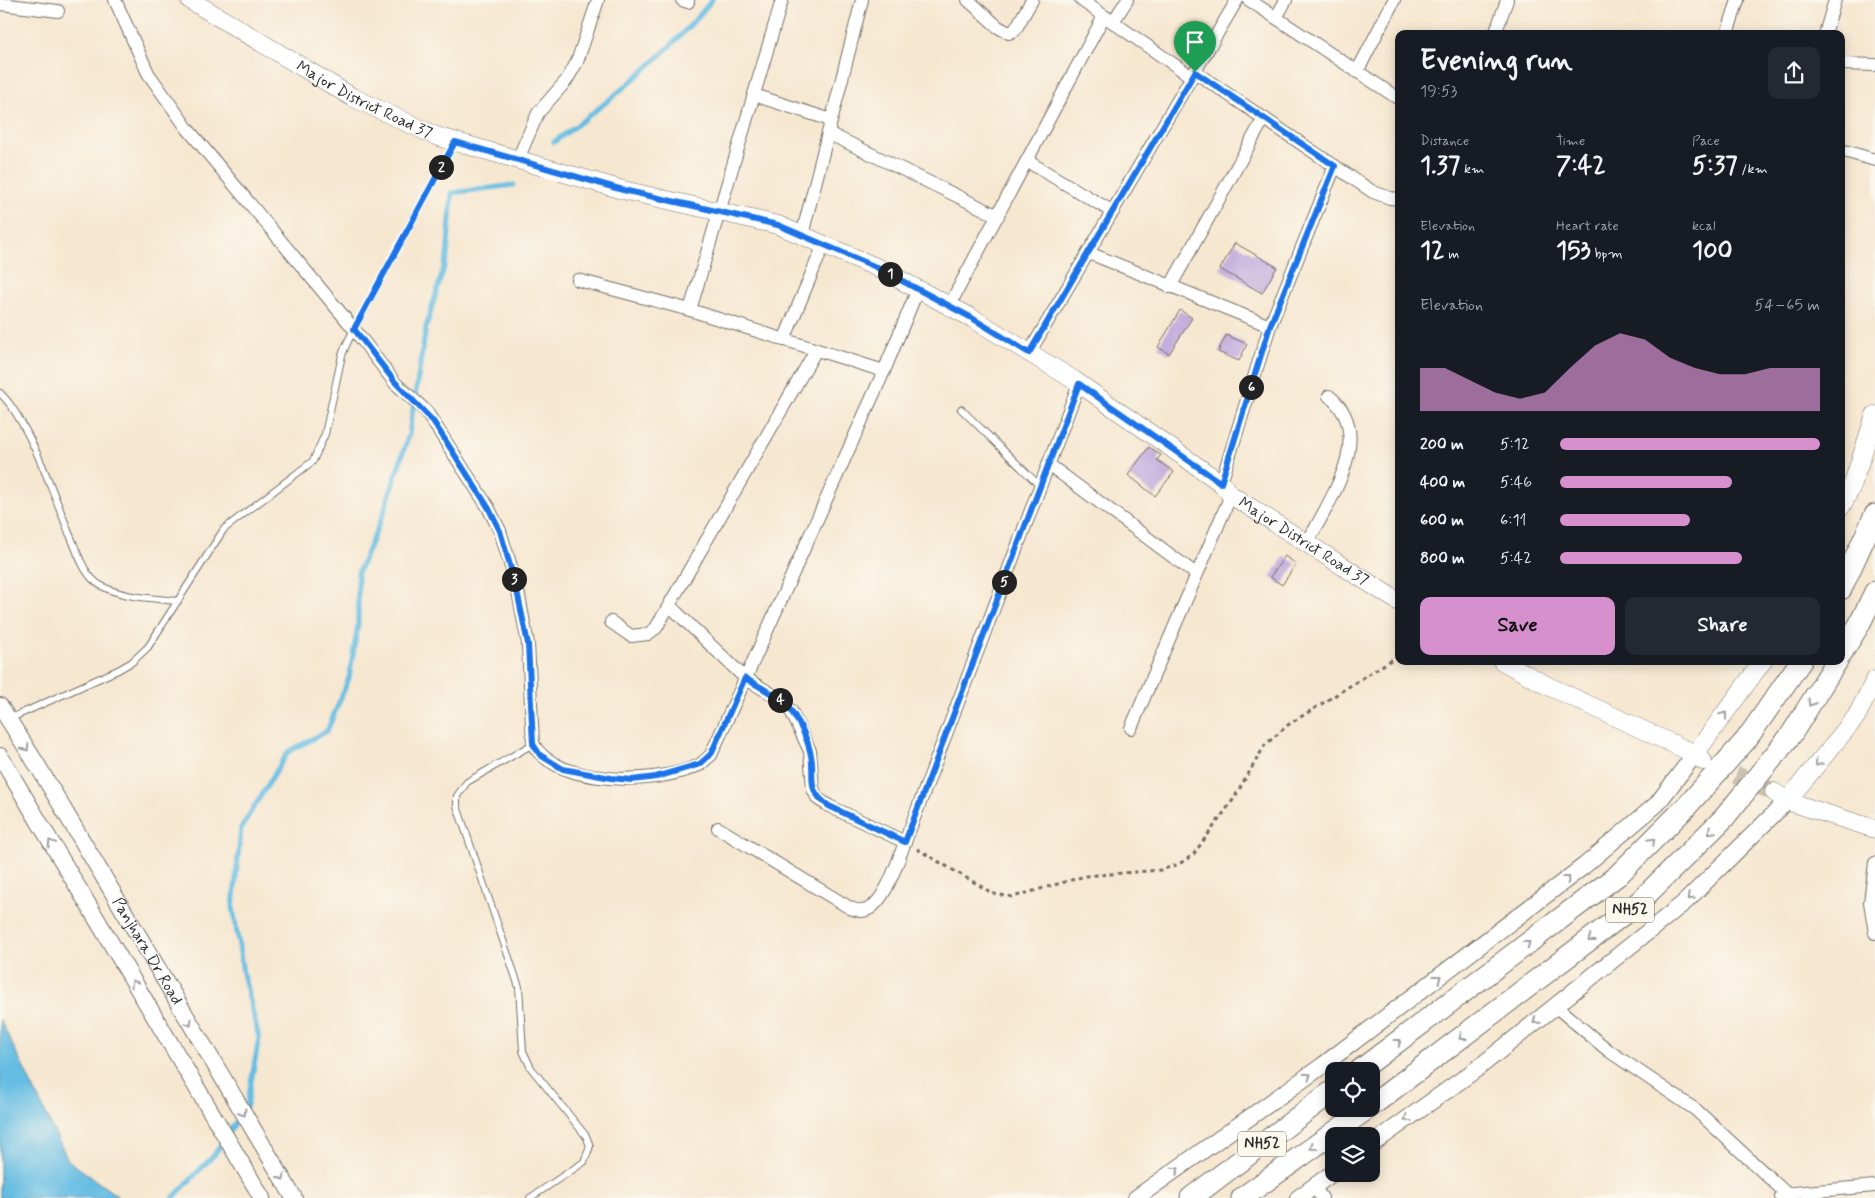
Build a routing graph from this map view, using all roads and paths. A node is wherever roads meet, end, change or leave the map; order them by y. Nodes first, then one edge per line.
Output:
1 (115, 0) edge
2 (190, 0) edge
3 (598, 0) edge
4 (782, 0) edge
5 (862, 0) edge
6 (968, 0) edge
7 (1032, 0) edge
8 (1081, 0) edge
9 (1127, 0) edge
10 (1237, 0) edge
11 (1249, 0) edge
12 (1286, 0) edge
13 (1394, 0) edge
14 (1507, 0) edge
15 (1738, 0) edge
16 (1835, 0) edge
17 (0, 4) edge
18 (58, 11) dead end
19 (1276, 18) junction
20 (1108, 19) junction
21 (1496, 30) edge
22 (1729, 30) edge
23 (1826, 30) edge
24 (1845, 64) edge
25 (1875, 65) edge
26 (1357, 72) junction
27 (1193, 74) junction
28 (754, 95) junction
29 (1395, 96) edge
30 (1264, 118) junction
31 (831, 120) junction
32 (828, 133) junction
33 (455, 142) junction
34 (1845, 151) edge
35 (518, 160) junction
36 (1875, 160) edge
37 (1026, 161) junction
38 (1335, 166) junction
39 (1395, 198) edge
40 (719, 211) junction
41 (1113, 212) junction
42 (998, 216) junction
43 (802, 235) junction
44 (824, 244) junction
45 (1089, 253) junction
46 (578, 280) dead end
47 (1170, 287) junction
48 (918, 290) junction
49 (949, 306) junction
50 (690, 310) junction
51 (1270, 326) junction
52 (354, 329) junction
53 (784, 340) junction
54 (816, 350) junction
55 (1029, 353) junction
56 (884, 371) junction
57 (1079, 384) junction
58 (0, 393) edge
59 (1330, 396) dead end
60 (961, 409) dead end
61 (1875, 415) edge
62 (1048, 464) junction
63 (1040, 486) junction
64 (1226, 489) junction
65 (1845, 499) edge
66 (1875, 514) edge
67 (1307, 544) junction
68 (1196, 574) junction
69 (1845, 581) edge
70 (1875, 592) edge
71 (1395, 599) edge
72 (178, 601) junction
73 (670, 606) junction
74 (611, 622) dead end
75 (1845, 648) edge
76 (1395, 658) edge
77 (1509, 665) edge
78 (1760, 665) edge
79 (1798, 665) edge
80 (1835, 665) edge
81 (745, 678) junction
82 (1875, 680) edge
83 (4, 713) edge
84 (1131, 728) dead end
85 (533, 744) junction
86 (0, 756) edge
87 (1699, 757) junction
88 (1780, 796) junction
89 (718, 828) dead end
90 (1875, 829) edge
91 (905, 842) junction
92 (1875, 863) edge
93 (1875, 933) edge
94 (1555, 1006) junction
95 (1371, 1062) edge
96 (1325, 1097) edge
97 (1380, 1099) edge
98 (1356, 1117) edge
99 (1380, 1139) edge
100 (1326, 1182) edge
101 (1875, 1186) edge
102 (1318, 1192) edge
103 (1783, 1196) edge
104 (262, 1198) edge
105 (294, 1198) edge
106 (530, 1198) edge
107 (1136, 1198) edge
108 (1191, 1198) edge
109 (1242, 1198) edge
110 (1298, 1198) edge

1 - 52 street
2 - 33 main road, Major District Road 37
3 - 35 street
4 - 28 street
5 - 31 street
6 - 7 street
8 - 20 street
9 - 20 street
10 - 27 street
11 - 19 street
12 - 19 street
13 - 26 street
14 - 21 street
15 - 22 street
16 - 23 street
17 - 18 street
19 - 26 street
20 - 27 street
20 - 37 street
24 - 25 street
26 - 29 street
27 - 30 street
27 - 41 street
28 - 31 street
28 - 40 street
30 - 38 street
30 - 47 street
31 - 32 street
32 - 42 street
32 - 43 street
33 - 35 main road, Major District Road 37
33 - 52 lane
34 - 36 street
35 - 40 main road, Major District Road 37
37 - 41 street
37 - 42 street
38 - 39 street
38 - 51 street
40 - 43 main road, Major District Road 37
40 - 50 street
41 - 45 street
42 - 49 street
43 - 44 main road, Major District Road 37
44 - 48 main road, Major District Road 37
44 - 53 street
45 - 47 street
45 - 55 street
46 - 50 street
47 - 51 street
48 - 49 main road, Major District Road 37
48 - 56 street
49 - 55 main road, Major District Road 37
50 - 53 street
51 - 64 street
52 - 72 lane
52 - 85 street
53 - 54 street
54 - 56 street
54 - 73 street
55 - 57 main road, Major District Road 37
56 - 81 street
57 - 62 street
57 - 64 main road, Major District Road 37
58 - 72 lane
59 - 67 street
60 - 63 lane
61 - 65 main road
62 - 63 street
62 - 68 street
63 - 91 street
64 - 67 main road, Major District Road 37
64 - 68 street
66 - 69 highway
67 - 71 main road, Major District Road 37
68 - 84 street
70 - 75 highway
72 - 83 lane
73 - 74 street
73 - 81 street
76 - 91 path
77 - 87 main road
87 -> 78 main road
95 -> 79 highway, NH52
80 -> 97 highway, NH52
81 - 85 street
81 - 91 street
82 -> 88 main road
83 -> 105 street, Panjhara Dr Road
85 - 106 lane
104 -> 86 street, Panjhara Dr Road
107 -> 87 street
88 - 90 main road
88 -> 94 street
89 - 91 street
92 - 93 street
94 -> 99 street
94 - 103 street
96 - 108 highway, NH52
98 -> 109 highway, NH52
100 - 102 street
101 - 103 street
102 - 110 street

